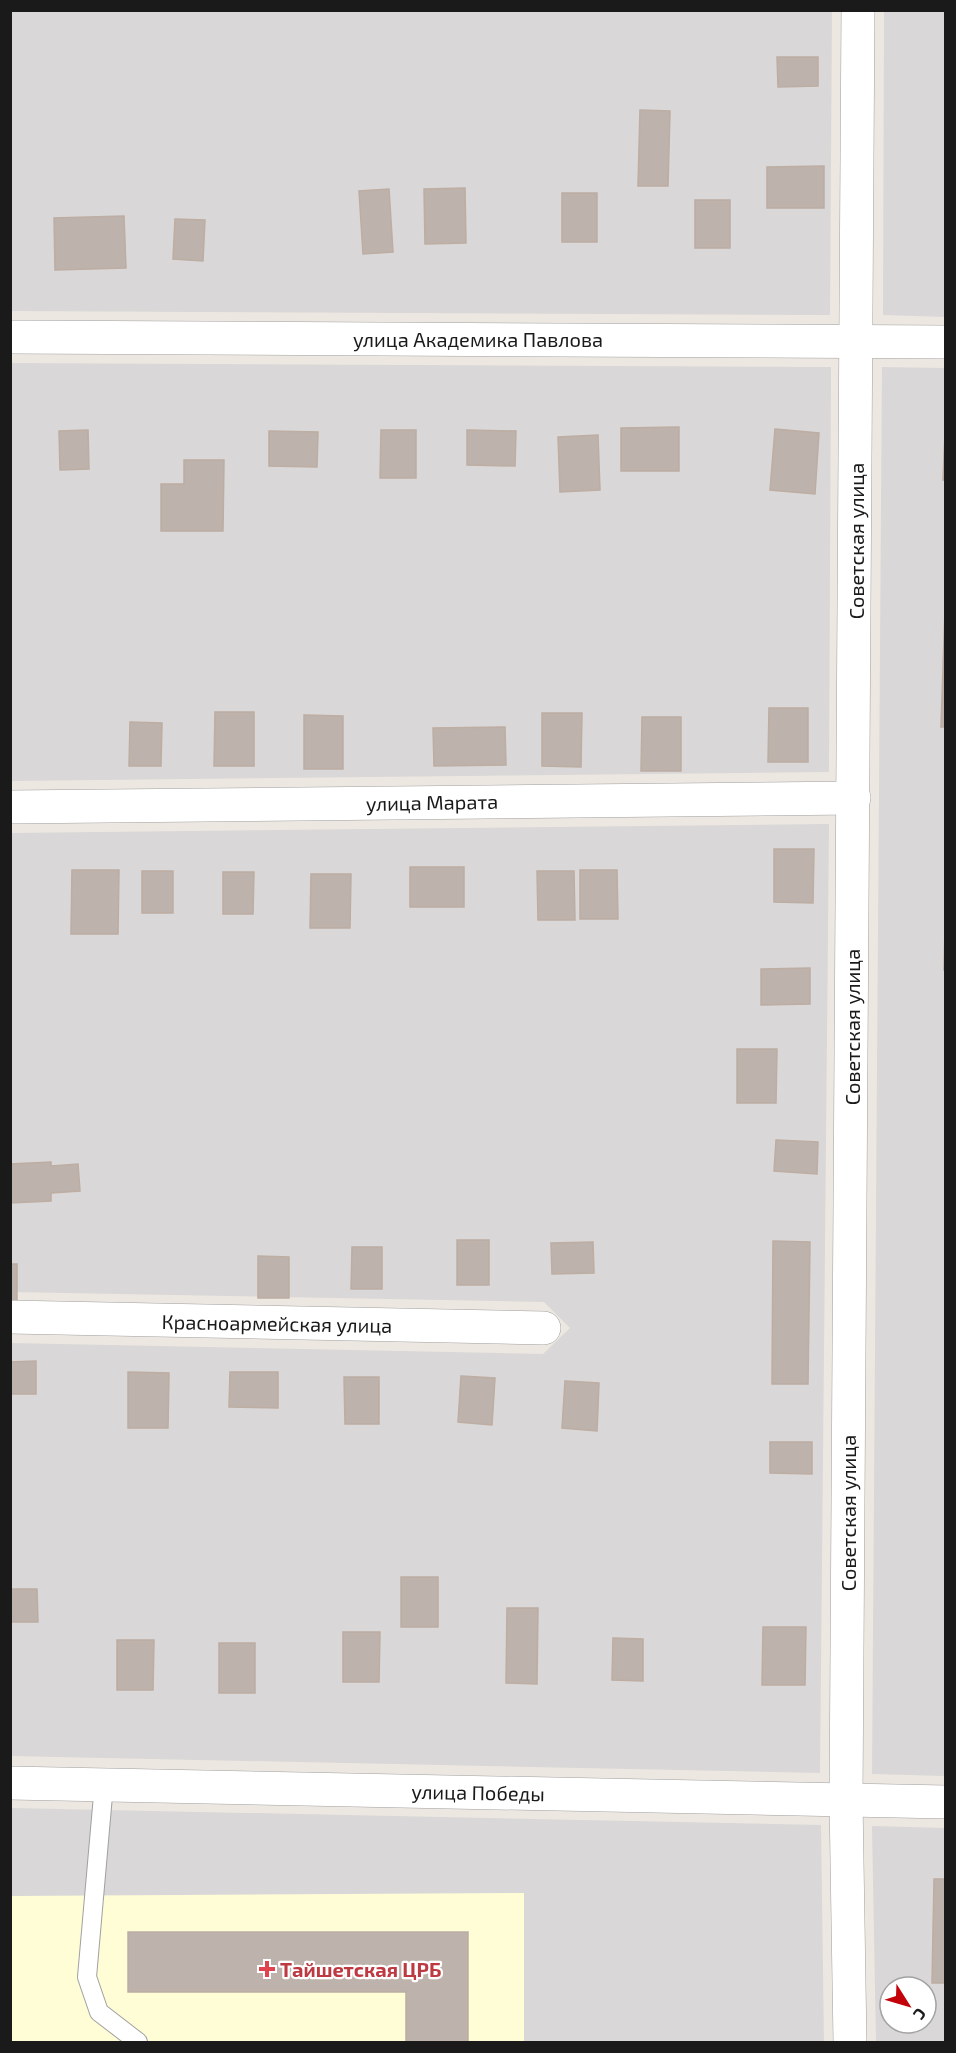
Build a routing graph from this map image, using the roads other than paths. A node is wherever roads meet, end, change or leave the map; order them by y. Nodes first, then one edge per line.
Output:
1 (858, 10) edge
2 (10, 337) edge
3 (856, 341) junction
4 (945, 342) edge
5 (854, 798) junction
6 (10, 807) edge
7 (10, 1317) edge
8 (544, 1328) dead end
9 (10, 1782) edge
10 (104, 1784) junction
11 (846, 1800) junction
12 (945, 1802) edge
13 (138, 2043) edge
14 (850, 2043) edge

1 - 3 street, Советская улица
2 - 3 street, улица Академика Павлова
3 - 4 street, улица Академика Павлова
3 - 5 street, Советская улица
5 - 6 street, улица Марата
5 - 11 street, Советская улица
7 - 8 street, Красноармейская улица
9 - 10 street, улица Победы
10 - 11 street, улица Победы
10 - 13 lane
11 - 12 street, улица Победы
11 - 14 street, Советская улица

